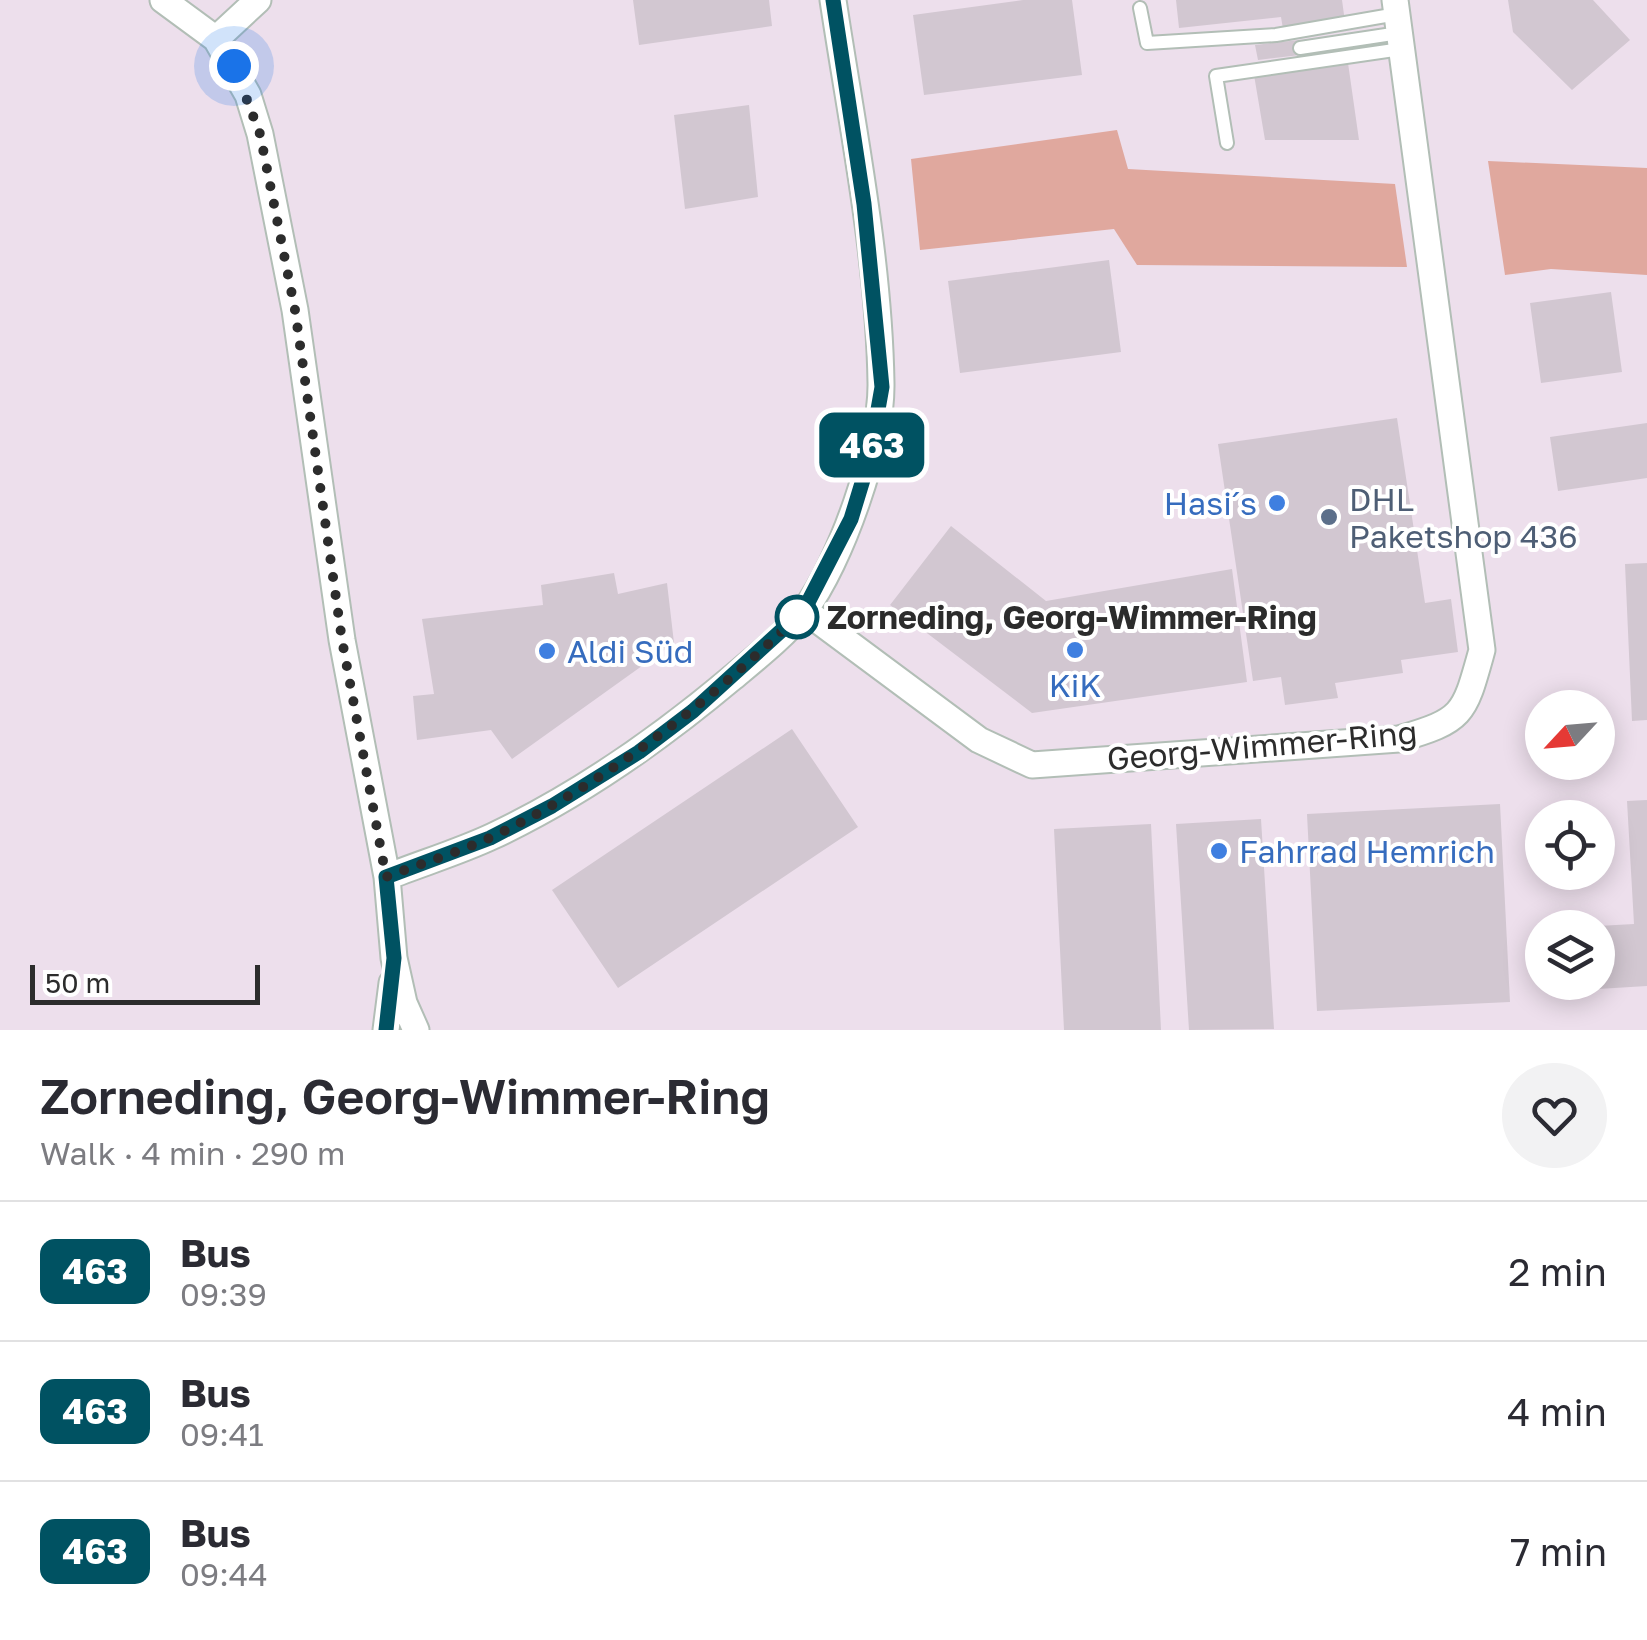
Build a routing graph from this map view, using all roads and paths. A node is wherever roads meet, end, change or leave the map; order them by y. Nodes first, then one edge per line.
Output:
1 (163, 0) edge
2 (258, 0) edge
3 (833, 0) edge
4 (1140, 8) dead end
5 (1398, 24) edge
6 (216, 39) junction
7 (1300, 48) dead end
8 (1228, 143) dead end
9 (804, 610) junction
10 (386, 877) junction
11 (394, 958) junction
12 (386, 1030) edge
13 (416, 1030) edge

1 - 6 street
2 - 6 street
3 - 9 street
4 - 5 lane
5 - 7 lane
5 - 8 lane
5 - 9 street, Georg-Wimmer-Ring
6 - 10 street
9 - 10 street
10 - 11 street
11 - 12 street
11 - 13 street

